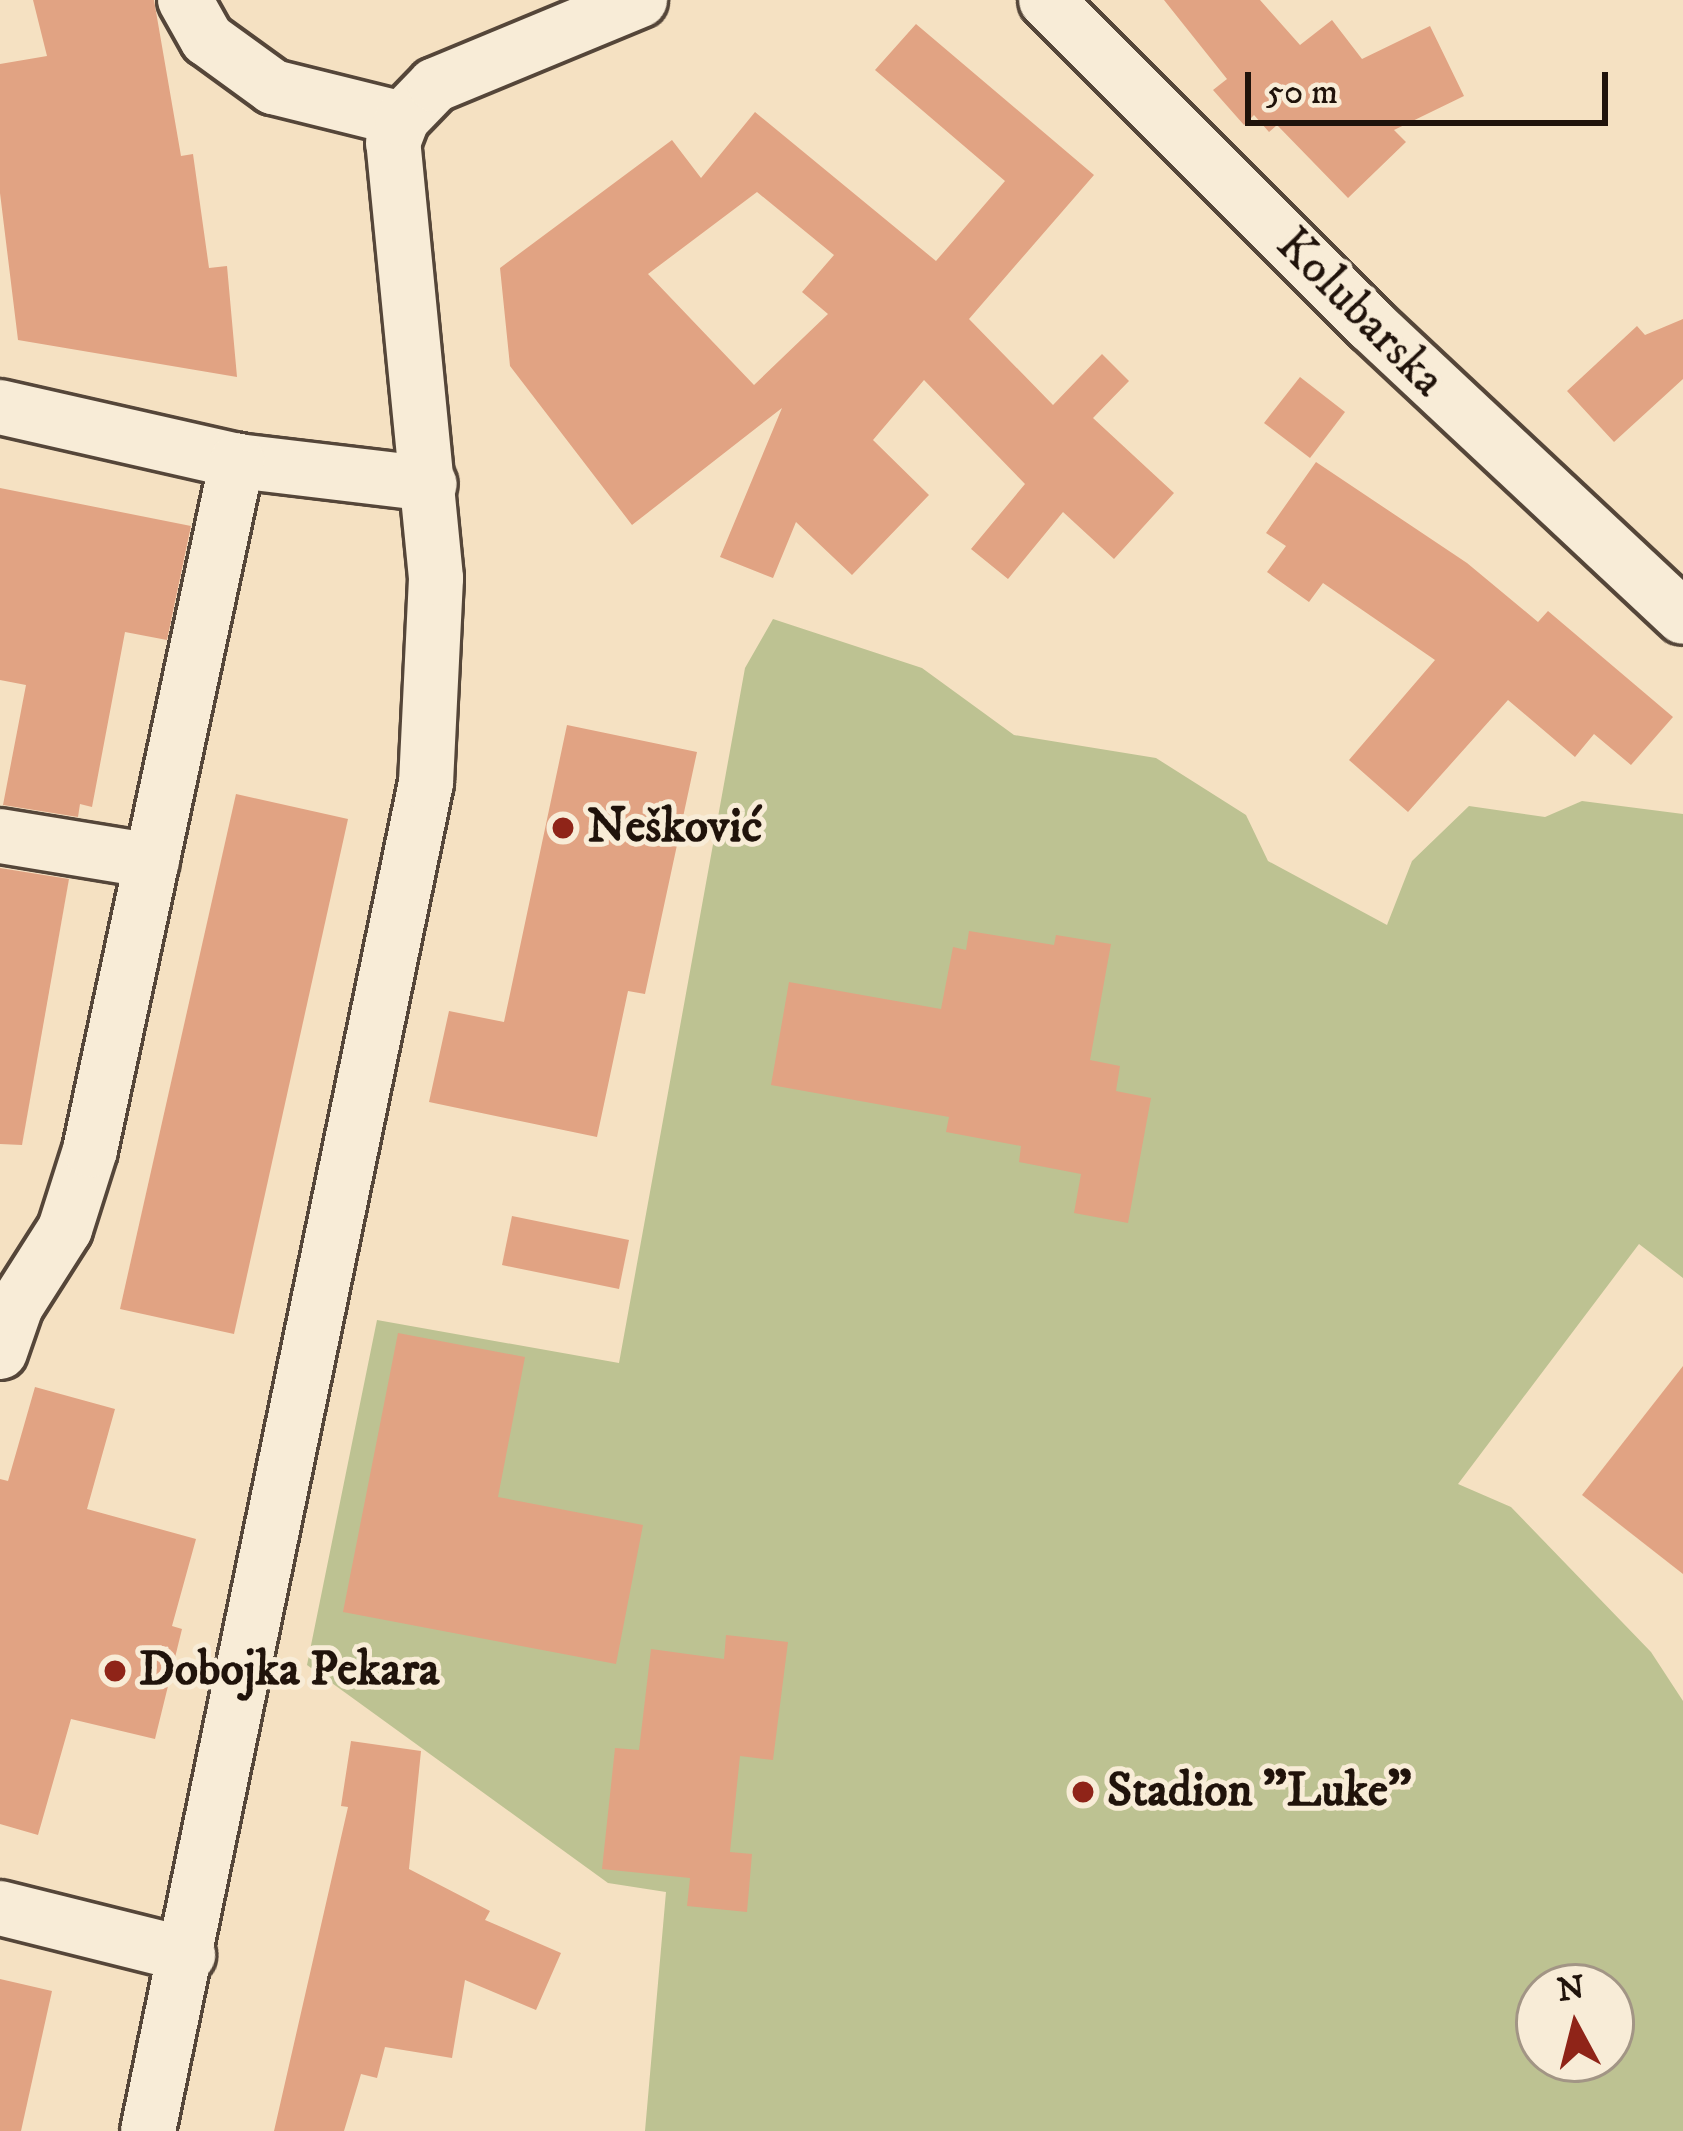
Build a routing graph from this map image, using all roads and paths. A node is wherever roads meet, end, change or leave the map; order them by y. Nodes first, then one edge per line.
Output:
1 (185, 0) edge
2 (640, 0) edge
3 (1046, 0) edge
4 (403, 119) junction
5 (0, 407) edge
6 (237, 460) junction
7 (430, 484) junction
8 (1683, 616) edge
9 (0, 836) edge
10 (152, 861) junction
11 (0, 1352) edge
12 (0, 1908) edge
13 (188, 1955) junction
14 (148, 2131) edge

1 - 4 street
2 - 4 street
3 - 8 street, Kolubarska
4 - 7 street
5 - 6 street
6 - 7 street
6 - 10 street
7 - 13 street
9 - 10 street
10 - 11 street
12 - 13 street
13 - 14 street

